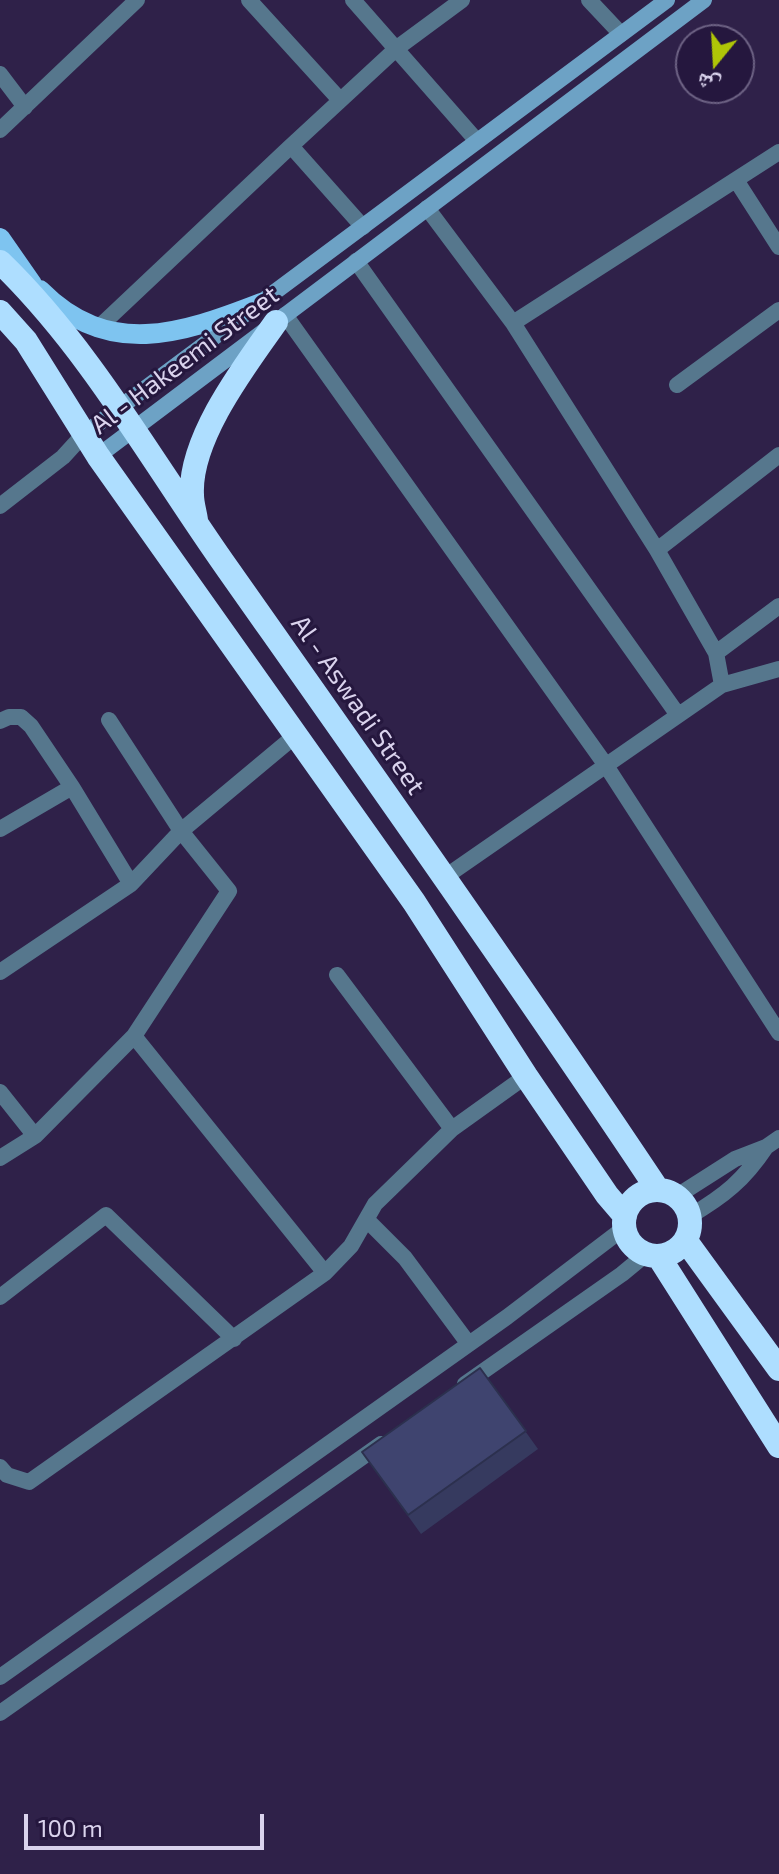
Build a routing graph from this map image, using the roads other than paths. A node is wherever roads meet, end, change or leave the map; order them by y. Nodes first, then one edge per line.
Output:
1 (249, 0) edge
2 (353, 0) edge
3 (462, 0) edge
4 (589, 0) edge
5 (667, 0) edge
6 (704, 0) edge
7 (133, 1) edge
8 (621, 34) junction
9 (397, 48) junction
10 (0, 74) edge
11 (340, 100) junction
12 (25, 107) junction
13 (0, 130) edge
14 (477, 141) junction
15 (291, 146) junction
16 (779, 152) edge
17 (736, 180) junction
18 (427, 208) junction
19 (363, 227) junction
20 (0, 238) edge
21 (779, 247) edge
22 (356, 261) junction
23 (0, 262) edge
24 (29, 279) junction
25 (779, 310) edge
26 (0, 312) edge
27 (274, 314) junction
28 (55, 321) junction
29 (513, 323) junction
30 (97, 329) junction
31 (677, 385) dead end
32 (125, 419) junction
33 (84, 434) junction
34 (779, 455) edge
35 (98, 456) junction
36 (63, 457) junction
37 (0, 506) edge
38 (197, 527) junction
39 (657, 550) junction
40 (779, 606) edge
41 (716, 653) junction
42 (779, 669) edge
43 (722, 685) junction
44 (678, 715) junction
45 (109, 720) dead end
46 (0, 721) edge
47 (296, 735) junction
48 (605, 764) junction
49 (72, 787) junction
50 (0, 829) edge
51 (181, 831) junction
52 (445, 877) junction
53 (131, 884) junction
54 (0, 972) edge
55 (337, 975) dead end
56 (779, 1033) edge
57 (134, 1036) junction
58 (526, 1076) junction
59 (0, 1092) edge
60 (452, 1129) junction
61 (35, 1136) junction
62 (772, 1143) edge
63 (0, 1158) edge
64 (675, 1201) junction
65 (367, 1220) junction
66 (624, 1222) junction
67 (686, 1241) junction
68 (652, 1256) junction
69 (325, 1273) junction
70 (0, 1297) edge
71 (234, 1339) junction
72 (468, 1343) junction
73 (779, 1369) edge
74 (455, 1392) edge
75 (390, 1438) edge
76 (779, 1446) edge
77 (0, 1467) edge
78 (0, 1677) edge
79 (0, 1713) edge

1 - 11 street
2 - 9 street
3 - 9 street
4 - 8 street
5 - 8 street, Al - Hakeemi Street
6 - 18 street, Al - Hakeemi Street
7 - 12 street
8 - 14 street, Al - Hakeemi Street
9 - 11 street
9 - 14 street
10 - 12 street
11 - 15 street
12 - 13 street
14 - 19 street, Al - Hakeemi Street
15 - 19 street
15 - 30 street
16 - 17 street
17 - 21 street
17 - 29 street
18 - 22 street, Al - Hakeemi Street
18 - 29 street
19 - 27 street, Al - Hakeemi Street
20 - 24 main road
22 - 27 street, Al - Hakeemi Street
22 - 44 street
23 - 28 highway, Al - Aswadi Street
24 - 28 main road
24 - 30 main road
25 - 31 street
26 - 33 highway
27 - 30 main road
27 - 32 street, Al - Hakeemi Street
27 - 32 street, Al - Hakeemi Street
27 - 38 highway
27 - 48 street
28 - 32 highway, Al - Aswadi Street
29 - 39 street
32 - 33 street, Al - Hakeemi Street
32 - 35 street, Al - Hakeemi Street
32 - 38 highway, Al - Aswadi Street
33 - 35 highway
33 - 36 street, Al - Hakeemi Street
34 - 39 street
35 - 36 street, Al - Hakeemi Street
35 - 47 highway
36 - 37 street
38 - 52 highway, Al - Aswadi Street
39 - 41 street
40 - 41 street
41 - 43 street
42 - 43 street
43 - 44 street
44 - 48 street
45 - 51 street
46 - 49 street
47 - 51 street
47 - 58 highway
48 - 52 street
48 - 56 street
49 - 50 street
49 - 53 street
51 - 53 street
51 - 57 street
52 - 64 highway, Al - Aswadi Street
53 - 54 street
55 - 60 street
57 - 61 street
57 - 69 street
58 - 60 street
58 - 66 highway
59 - 61 street
60 - 65 street
61 - 63 street
62 - 64 street
62 - 64 street
64 - 66 highway
64 - 67 highway
65 - 69 street
65 - 72 street
66 - 68 highway
66 - 72 street
67 - 68 highway
67 - 73 highway
68 - 74 street
68 - 76 highway
69 - 71 street
70 - 71 street
71 - 77 street
72 - 78 street
75 - 79 street

